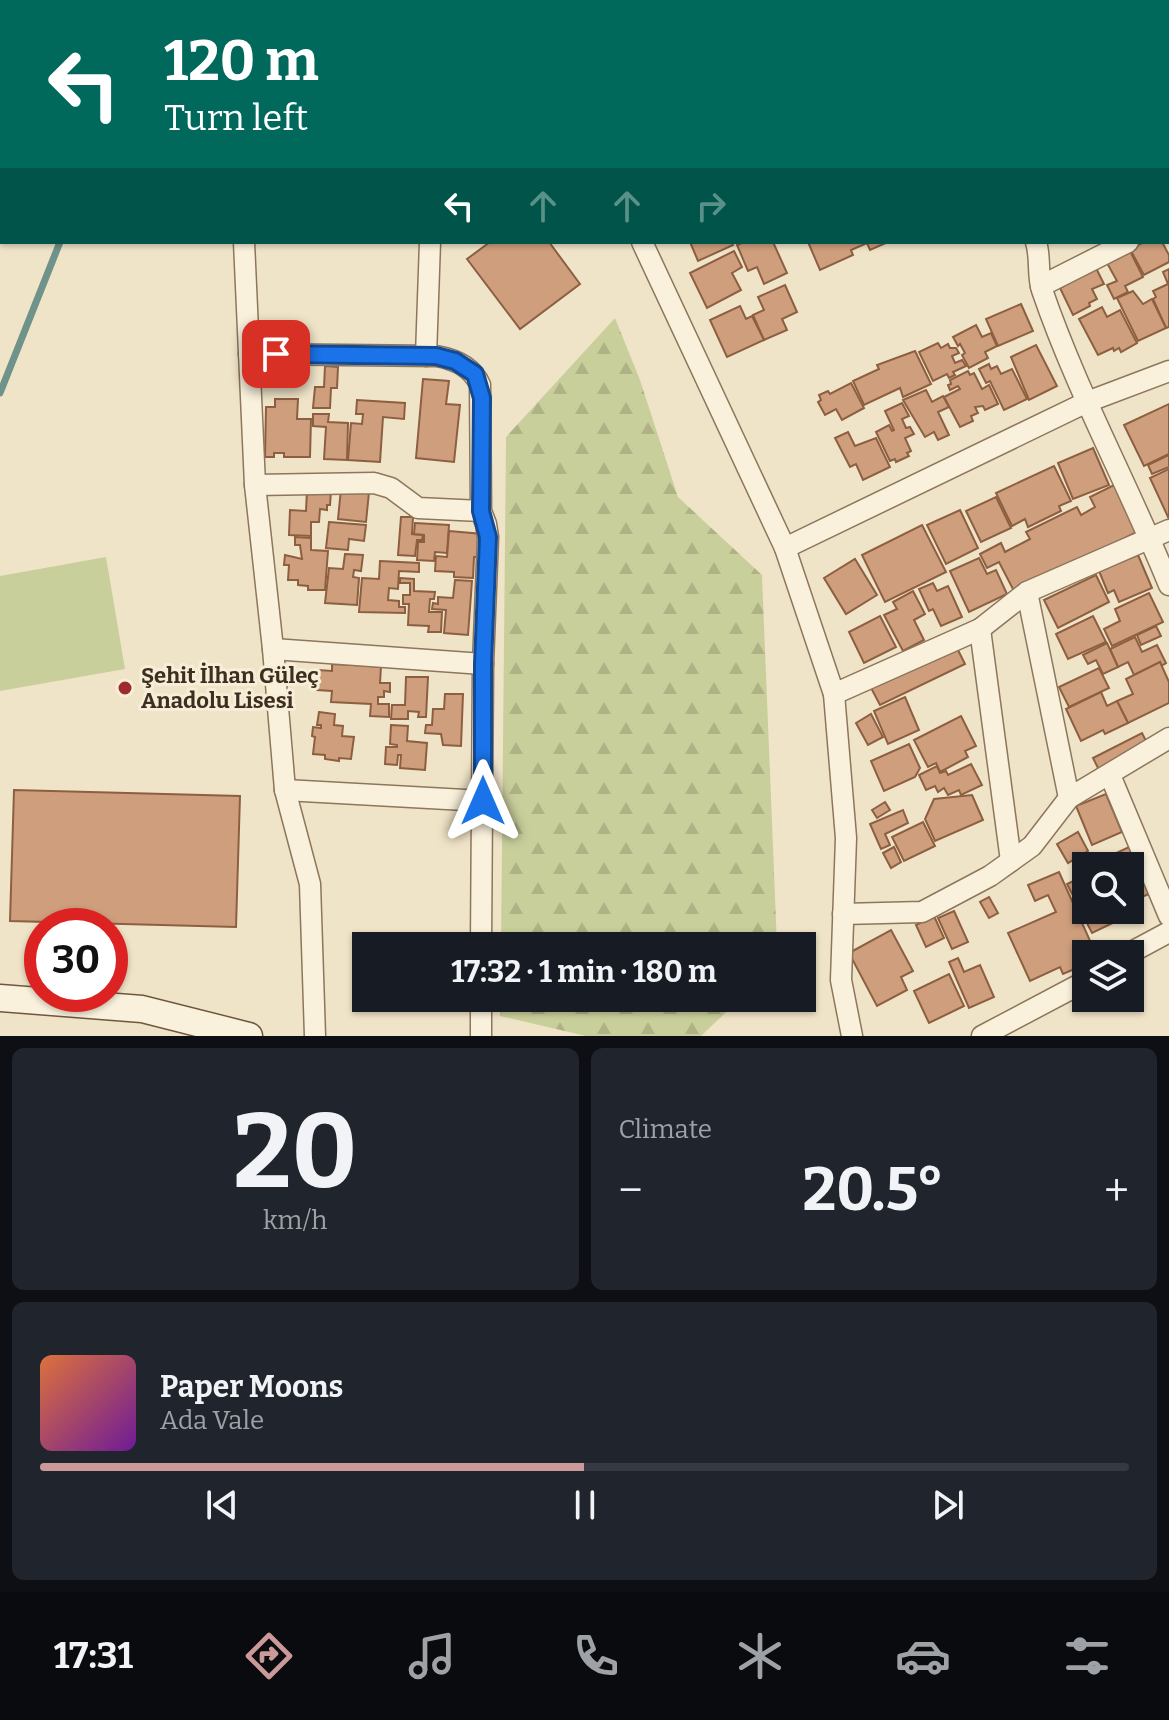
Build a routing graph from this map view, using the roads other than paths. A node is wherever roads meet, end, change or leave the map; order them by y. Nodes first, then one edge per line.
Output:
1 (244, 244) edge
2 (430, 244) edge
3 (643, 244) edge
4 (1037, 244) edge
5 (1124, 244) edge
6 (1041, 286) junction
7 (249, 354) junction
8 (426, 356) junction
9 (1169, 371) edge
10 (1087, 402) junction
11 (255, 485) junction
12 (481, 511) junction
13 (1159, 533) edge
14 (785, 548) junction
15 (1169, 585) edge
16 (1027, 592) junction
17 (980, 629) junction
18 (273, 649) junction
19 (483, 664) junction
20 (834, 694) junction
21 (1169, 738) edge
22 (1110, 775) junction
23 (285, 790) junction
24 (1069, 798) junction
25 (483, 801) junction
26 (1011, 861) junction
27 (843, 914) junction
28 (1169, 916) edge
29 (481, 932) edge
30 (1169, 932) edge
31 (1144, 945) edge
32 (1072, 988) edge
33 (0, 998) edge
34 (481, 1012) edge
35 (249, 1036) edge
36 (315, 1036) edge
37 (481, 1036) edge
38 (852, 1036) edge
39 (982, 1036) edge

1 - 7 street
2 - 8 street
3 - 14 street
4 - 6 street
5 - 6 street
6 - 10 street
7 - 8 street
7 - 11 street
8 - 12 street
9 - 10 street
10 - 13 street
10 - 14 street
11 - 12 street
11 - 18 street
12 - 19 street
13 - 15 street
13 - 16 street
14 - 20 street
16 - 17 street
16 - 24 street
17 - 20 street
17 - 26 street
18 - 19 street
18 - 23 street
19 - 25 street
20 - 27 street
21 - 22 street
22 - 24 street
22 - 28 street
23 - 25 street
23 - 36 street
24 - 26 street
25 - 29 street
26 - 27 street
27 - 38 street
30 - 31 street
32 - 39 street
33 - 35 main road
34 - 37 street

